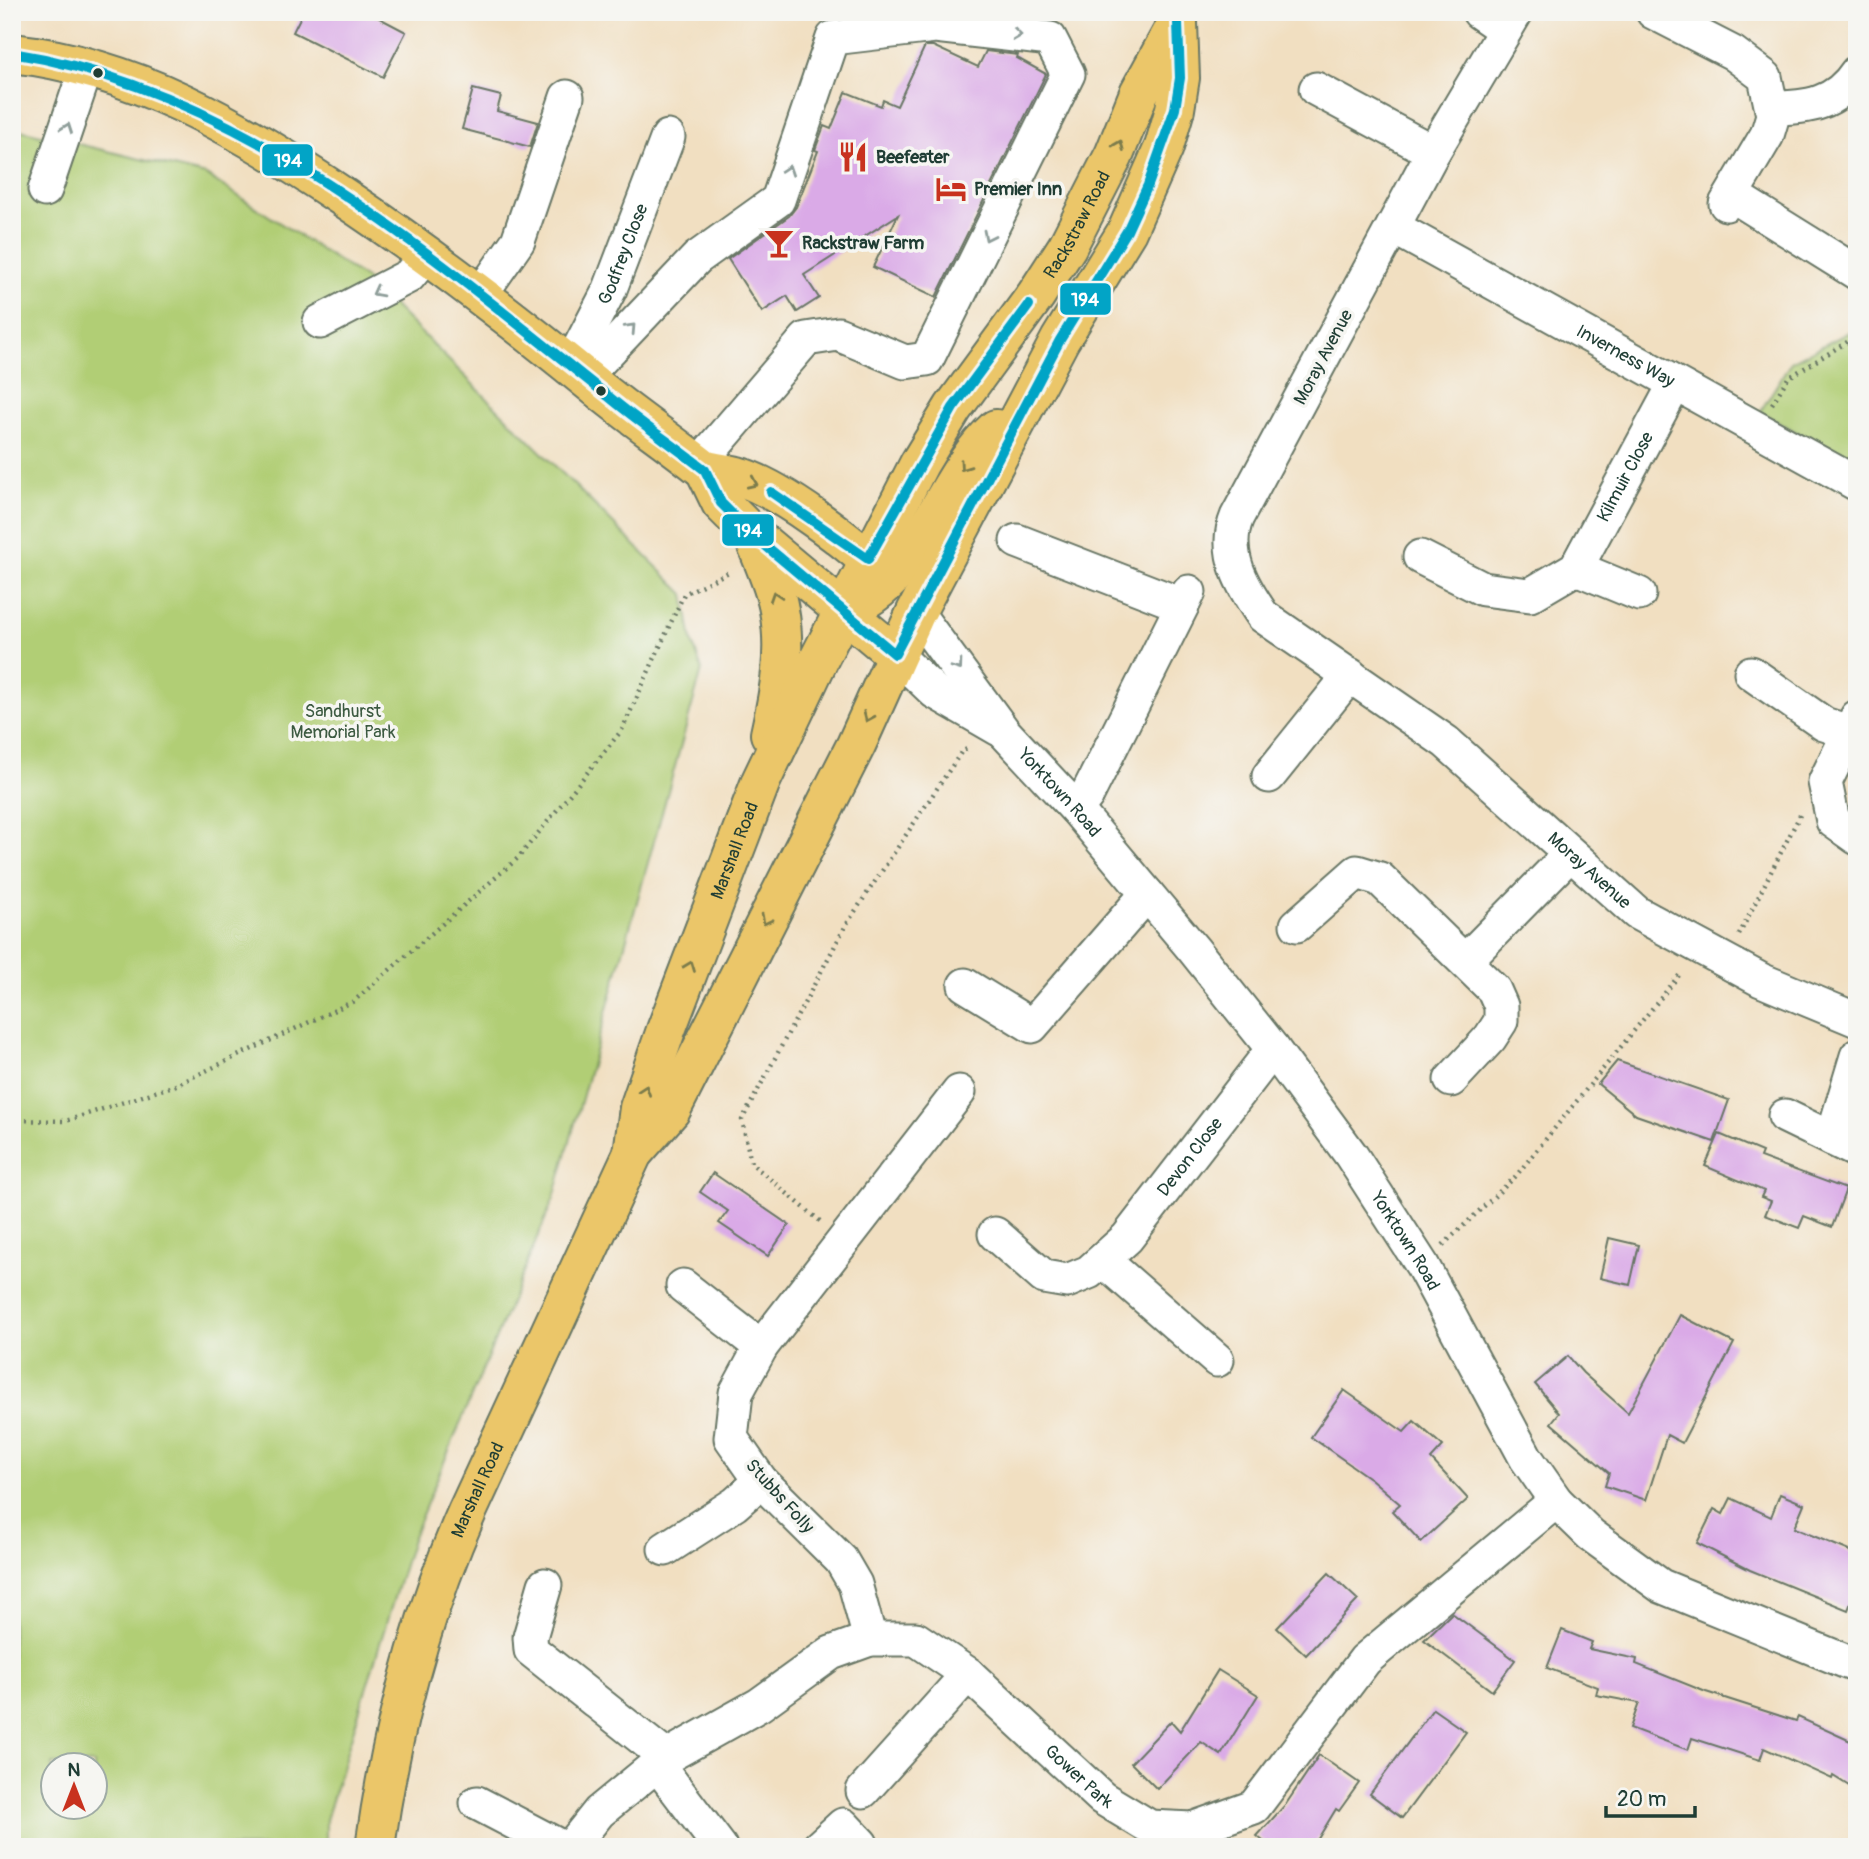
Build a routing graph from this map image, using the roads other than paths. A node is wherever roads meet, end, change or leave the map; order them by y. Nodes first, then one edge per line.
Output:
1 (1653, 12) edge
2 (1179, 18) edge
3 (1500, 18) edge
4 (12, 52) edge
5 (88, 66) junction
6 (1857, 72) edge
7 (1316, 89) dead end
8 (567, 97) dead end
9 (1772, 108) junction
10 (668, 137) dead end
11 (1433, 152) junction
12 (45, 190) dead end
13 (1394, 227) junction
14 (427, 254) junction
15 (1857, 273) edge
16 (481, 295) junction
17 (320, 322) dead end
18 (577, 372) junction
19 (1675, 384) junction
20 (1029, 400) junction
21 (701, 467) junction
22 (1857, 484) edge
23 (1017, 541) dead end
24 (747, 551) junction
25 (1420, 557) dead end
26 (1576, 568) junction
27 (878, 570) junction
28 (1639, 594) dead end
29 (843, 610) junction
30 (916, 612) junction
31 (895, 654) junction
32 (1751, 673) dead end
33 (1350, 675) junction
34 (1853, 725) edge
35 (1004, 732) junction
36 (1269, 776) dead end
37 (761, 781) junction
38 (1076, 809) junction
39 (1857, 838) edge
40 (1570, 854) junction
41 (1147, 894) junction
42 (1297, 925) dead end
43 (1465, 961) junction
44 (965, 985) dead end
45 (1857, 1020) edge
46 (1273, 1049) junction
47 (1857, 1056) edge
48 (1451, 1080) dead end
49 (959, 1091) dead end
50 (1785, 1116) dead end
51 (1844, 1145) edge
52 (634, 1153) junction
53 (995, 1234) dead end
54 (1104, 1261) junction
55 (683, 1286) dead end
56 (761, 1347) junction
57 (1217, 1360) dead end
58 (761, 1480) junction
59 (1556, 1500) junction
60 (665, 1549) dead end
61 (545, 1585) dead end
62 (870, 1639) junction
63 (1857, 1665) edge
64 (968, 1674) junction
65 (662, 1760) junction
66 (863, 1791) dead end
67 (477, 1803) dead end
68 (1200, 1838) edge
69 (549, 1840) edge
70 (861, 1844) dead end
71 (375, 1847) edge
72 (571, 1847) edge
73 (720, 1847) edge
74 (819, 1847) edge

1 - 9 street
2 - 20 main road, Rackstraw Road
27 -> 2 main road, Rackstraw Road
3 - 11 street, Moray Avenue
4 - 5 main road, Yorktown Road
12 -> 5 street
5 - 14 main road, Yorktown Road
6 - 9 street
7 - 11 street
8 - 16 street
9 - 15 street
10 - 18 street, Godfrey Close
11 - 13 street, Moray Avenue
13 - 19 street, Inverness Way
13 - 33 street, Moray Avenue
14 - 16 main road, Yorktown Road
14 -> 17 street
16 - 18 main road, Yorktown Road
18 - 21 main road, Yorktown Road
18 -> 21 street
19 - 22 street, Inverness Way
19 - 26 street, Kilmuir Close
20 -> 27 main road
20 - 30 main road, Rackstraw Road
21 - 24 main road, Yorktown Road
21 -> 27 main road, Yorktown Road
23 - 38 street
24 - 29 main road, Yorktown Road
37 -> 24 main road
25 - 26 street
26 - 28 street
27 - 29 main road, Marshall Road
27 - 30 main road, Yorktown Road
29 - 31 main road, Yorktown Road
29 - 37 main road, Marshall Road
30 - 31 main road, Rackstraw Road
30 -> 35 street, Yorktown Road
31 - 35 street, Yorktown Road
31 -> 52 main road, Marshall Road
32 - 34 street
33 - 36 street
33 - 40 street, Moray Avenue
34 - 39 street
35 - 38 street, Yorktown Road
52 -> 37 main road, Marshall Road
38 - 41 street, Yorktown Road
40 - 43 street
40 - 45 street, Moray Avenue
41 - 44 street
41 - 46 street, Yorktown Road
42 - 43 street
43 - 48 street
46 - 54 street, Devon Close
46 - 59 street, Yorktown Road
47 - 51 street
49 - 56 street, Stubbs Folly
50 - 51 street
52 - 71 main road, Marshall Road
53 - 54 street, Devon Close
54 - 57 street
55 - 56 street
56 - 58 street, Stubbs Folly
58 - 60 street
58 - 62 street, Stubbs Folly
59 - 63 street, Yorktown Road
59 - 68 street, Gower Park
61 - 65 street
62 - 64 street, Gower Park
62 - 65 street, Gower Park
64 - 66 street
64 - 68 street, Gower Park
65 - 72 street, Gower Park
65 - 73 street
67 - 69 street
70 - 74 street

